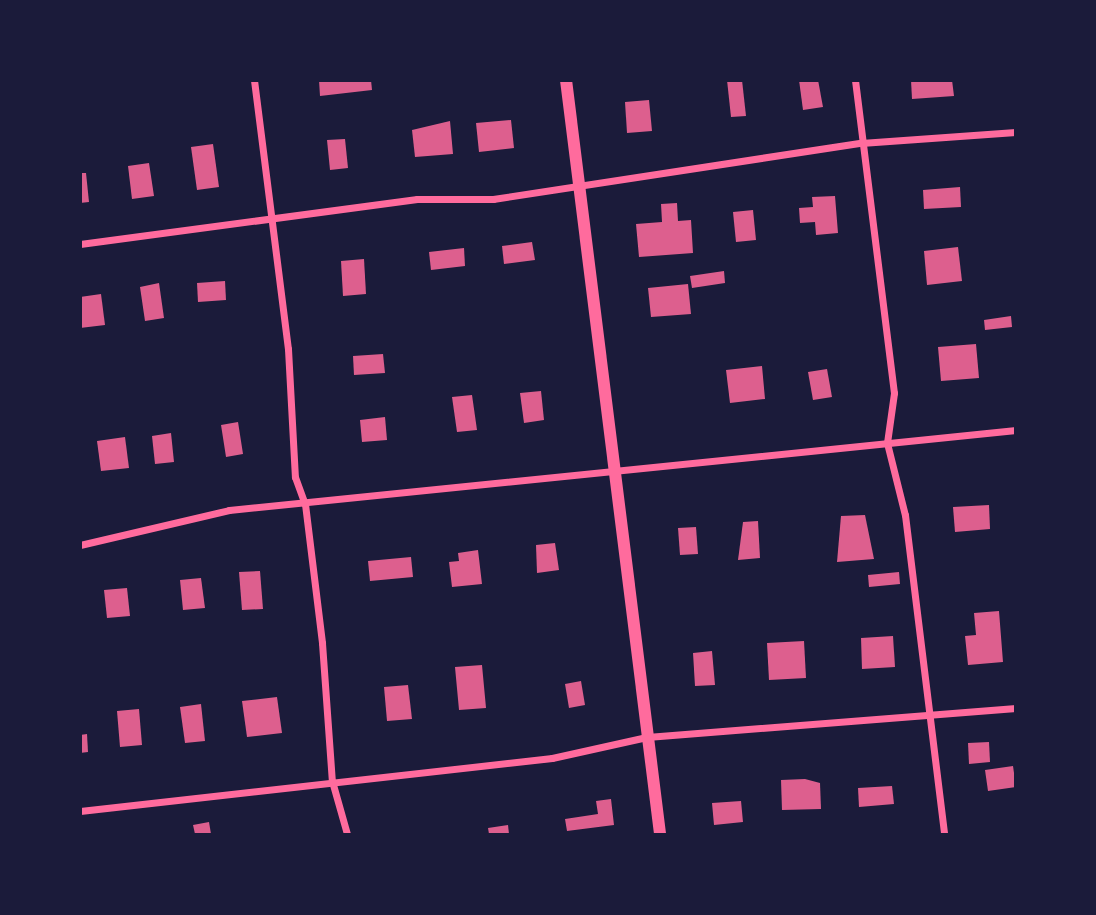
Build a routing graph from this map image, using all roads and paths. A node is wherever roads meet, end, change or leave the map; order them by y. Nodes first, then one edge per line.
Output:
1 (254, 80) edge
2 (566, 80) edge
3 (855, 80) edge
4 (1016, 132) edge
5 (862, 143) junction
6 (577, 183) junction
7 (269, 223) junction
8 (80, 244) edge
9 (1016, 430) edge
10 (887, 443) junction
11 (614, 469) junction
12 (305, 504) junction
13 (80, 545) edge
14 (1016, 708) edge
15 (927, 718) junction
16 (646, 737) junction
17 (332, 781) junction
18 (80, 810) edge
19 (347, 835) edge
20 (660, 835) edge
21 (944, 835) edge

1 - 7 street
2 - 6 street
3 - 5 street
4 - 5 street
5 - 6 street
5 - 10 street
6 - 7 street
6 - 11 street
7 - 8 street
7 - 12 street
9 - 10 street
10 - 11 street
10 - 15 street
11 - 12 street
11 - 16 street
12 - 13 street
12 - 17 street
14 - 15 street
15 - 16 street
15 - 21 street
16 - 17 street
16 - 20 street
17 - 18 street
17 - 19 street

